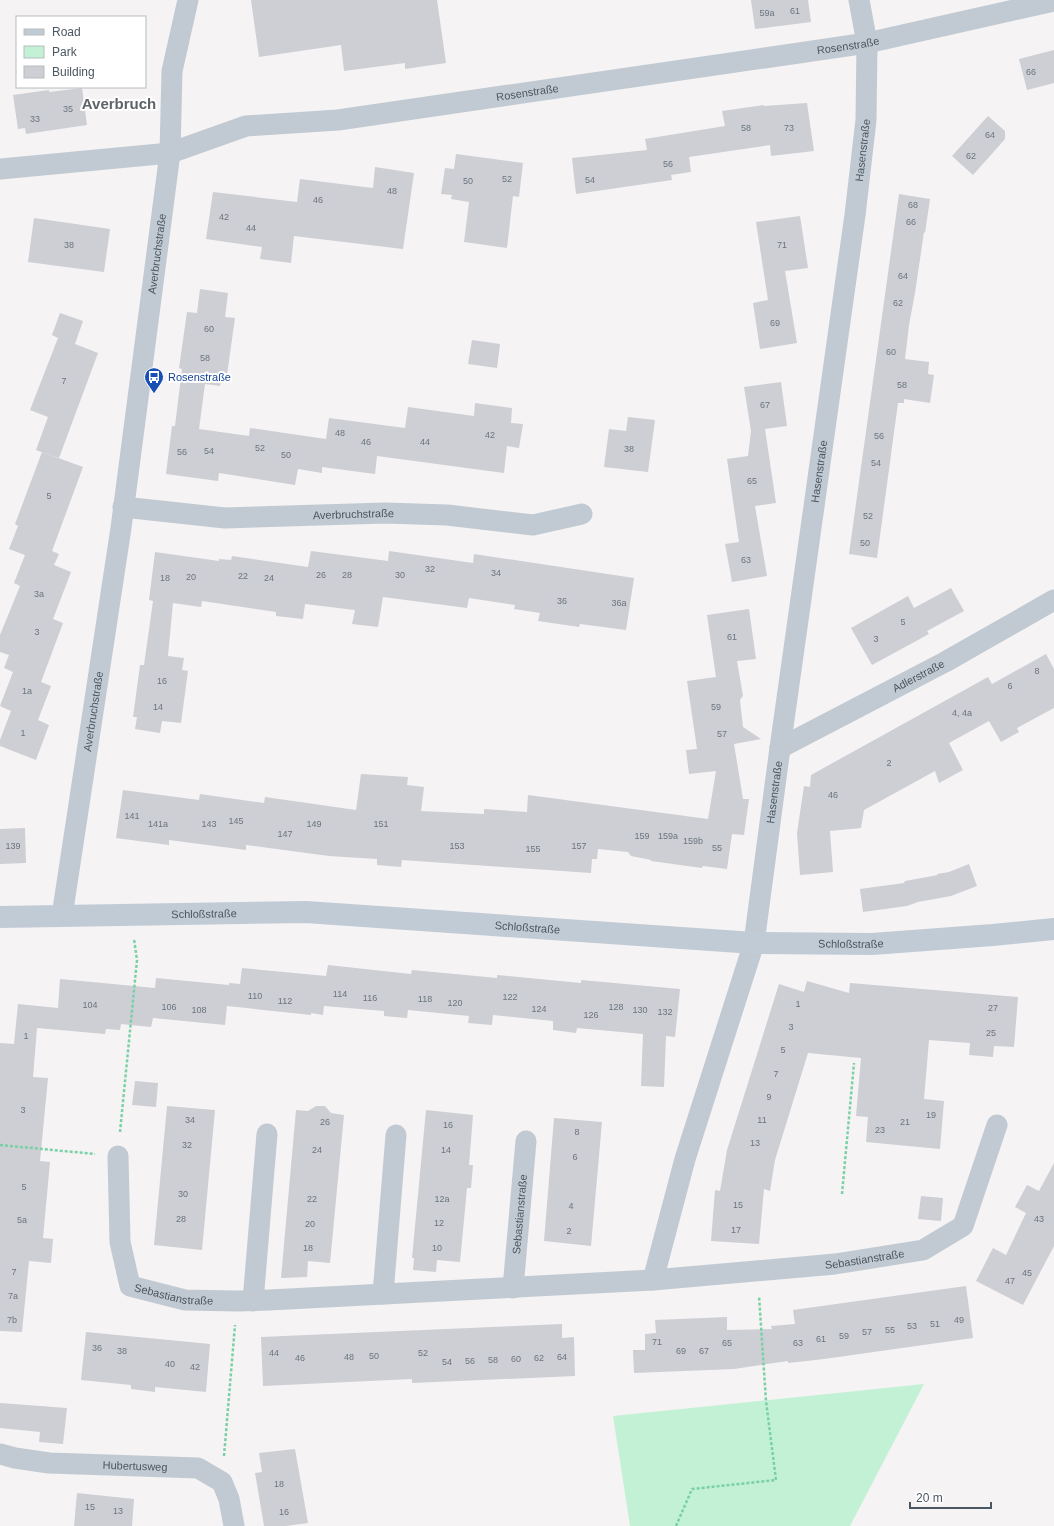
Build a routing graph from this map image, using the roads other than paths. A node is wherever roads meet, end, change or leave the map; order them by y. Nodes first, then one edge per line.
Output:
1 (188, 0) edge
2 (859, 0) edge
3 (1054, 1) edge
4 (867, 43) junction
5 (170, 153) junction
6 (0, 169) edge
7 (123, 507) junction
8 (582, 514) dead end
9 (1054, 600) edge
10 (780, 748) junction
11 (62, 916) junction
12 (0, 917) edge
13 (1054, 929) edge
14 (754, 943) junction
15 (997, 1125) dead end
16 (267, 1134) dead end
17 (396, 1135) dead end
18 (526, 1141) dead end
19 (118, 1156) road end
20 (653, 1280) junction
21 (512, 1288) junction
22 (383, 1294) junction
23 (245, 1301) junction
24 (0, 1454) edge
25 (234, 1526) edge

1 - 5 street, Averbruchstraße
2 - 4 street, Hasenstraße
3 - 4 street, Rosenstraße
4 - 5 street, Rosenstraße
4 - 10 street, Hasenstraße
5 - 6 street, Rosenstraße
5 - 7 street, Averbruchstraße
7 - 8 street, Averbruchstraße
7 - 11 street, Averbruchstraße
9 - 10 street, Adlerstraße
10 - 14 street, Hasenstraße
11 - 12 street, Schloßstraße
11 - 14 street, Schloßstraße
13 - 14 street, Schloßstraße
14 - 20 street
15 - 20 street, Sebastianstraße
16 - 23 street
17 - 22 street
18 - 21 street, Sebastianstraße
19 - 23 street, Sebastianstraße
20 - 21 street, Sebastianstraße
21 - 22 street, Sebastianstraße
22 - 23 street, Sebastianstraße
24 - 25 street, Hubertusweg

